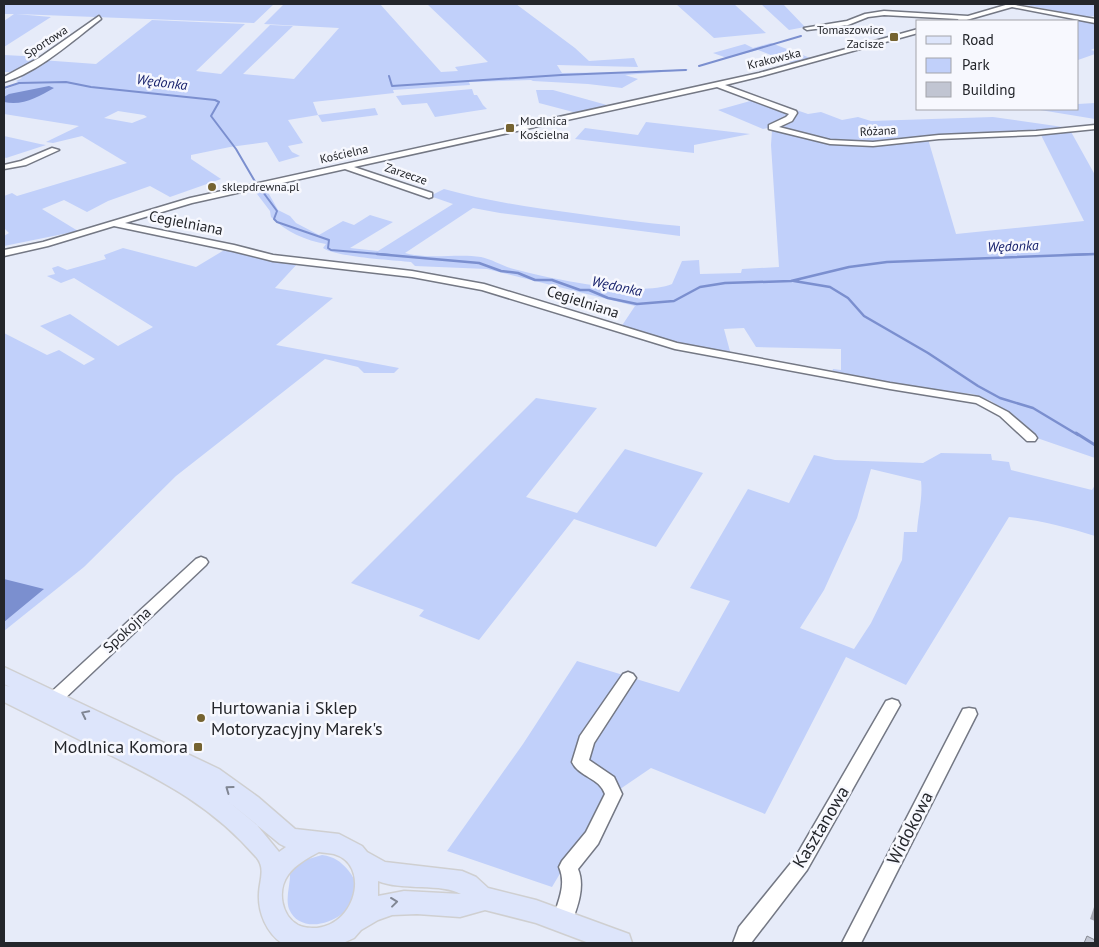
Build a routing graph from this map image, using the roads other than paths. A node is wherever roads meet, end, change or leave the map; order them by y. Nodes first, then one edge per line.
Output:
1 (1012, 4) edge
2 (99, 18) dead end
3 (968, 18) junction
4 (960, 20) edge
5 (1095, 21) edge
6 (807, 28) dead end
7 (916, 33) edge
8 (4, 80) edge
9 (716, 84) junction
10 (693, 90) joint
11 (1095, 127) edge
12 (55, 150) dead end
13 (346, 166) junction
14 (4, 167) edge
15 (429, 195) dead end
16 (115, 224) junction
17 (4, 253) edge
18 (1031, 438) dead end
19 (201, 562) dead end
20 (4, 675) edge
21 (628, 678) dead end
22 (4, 693) edge
23 (54, 699) junction
24 (892, 705) dead end
25 (969, 714) dead end
26 (318, 842) junction
27 (362, 861) junction
28 (273, 881) junction
29 (483, 899) junction
30 (562, 923) junction
31 (352, 925) junction
32 (277, 934) edge
33 (312, 942) edge
34 (620, 943) edge
35 (742, 943) edge
36 (852, 943) edge

1 - 3 street
1 - 5 street
2 - 8 street, Sportowa
3 - 4 street
3 - 6 street
7 - 9 street, Krakowska
9 - 10 street, Krakowska
9 - 11 street, Różana
10 - 13 street, Kościelna
12 - 14 street
13 - 15 street, Zarzecze
13 - 16 street, Kościelna
16 - 17 street, Kościelna
16 - 18 street, Cegielniana
19 - 23 street, Spokojna
20 - 23 main road
21 - 30 street
22 - 28 main road
26 -> 23 main road
24 - 35 street, Kasztanowa
25 - 36 street, Widokowa
26 - 27 main road
26 - 28 main road
27 - 29 main road
27 - 31 main road
28 - 32 main road
29 - 30 main road
31 -> 29 main road
30 - 34 main road
31 - 33 main road
32 - 33 main road

